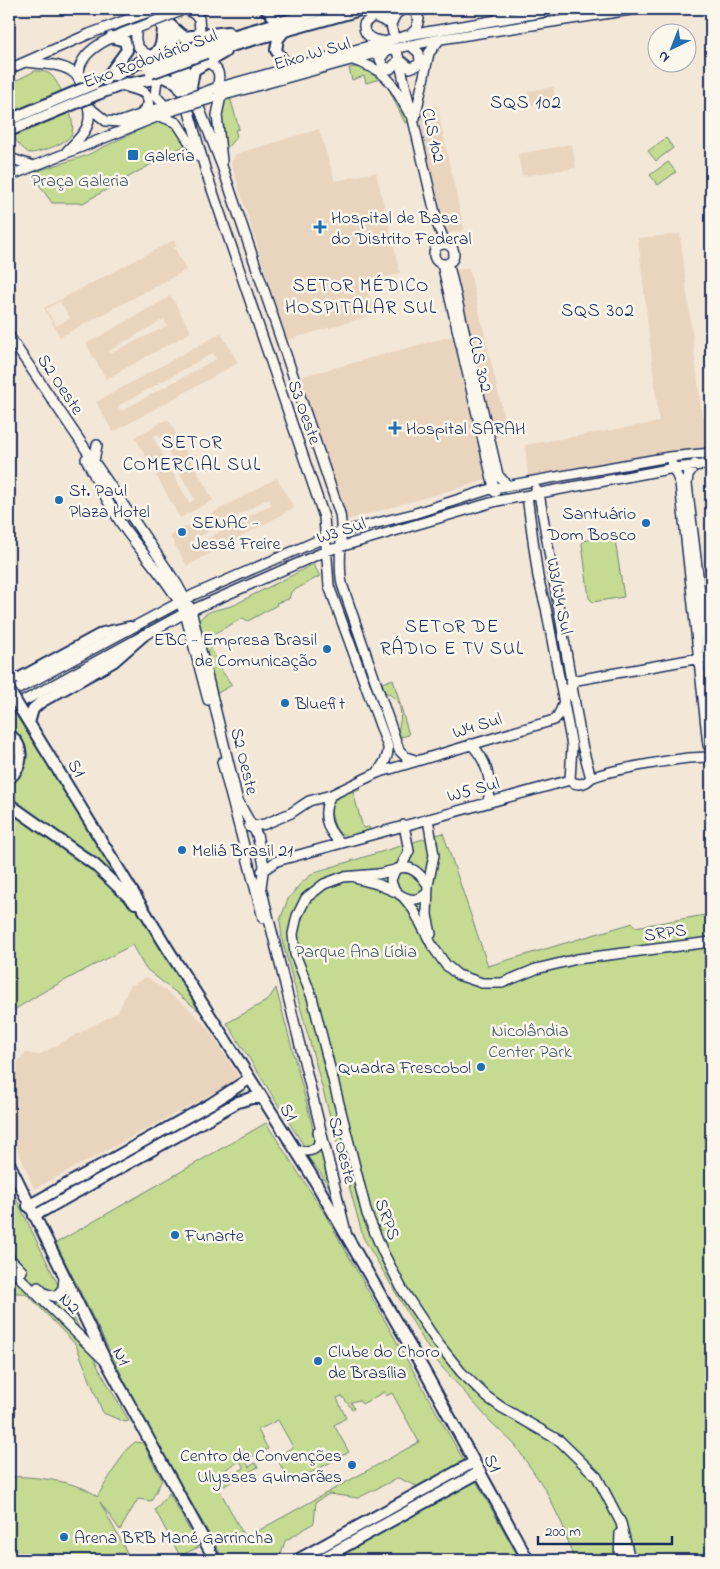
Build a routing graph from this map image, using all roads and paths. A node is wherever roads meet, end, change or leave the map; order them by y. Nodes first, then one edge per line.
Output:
1 (155, 9) edge
2 (159, 9) edge
3 (164, 9) edge
4 (266, 9) edge
5 (326, 9) edge
6 (364, 9) edge
7 (403, 9) edge
8 (409, 9) edge
9 (506, 9) edge
10 (563, 9) edge
11 (636, 9) edge
12 (185, 10) edge
13 (388, 12) dead end
14 (137, 13) edge
15 (498, 19) junction
16 (283, 25) junction
17 (138, 27) junction
18 (166, 27) junction
19 (256, 29) junction
20 (392, 29) junction
21 (410, 35) junction
22 (196, 36) junction
23 (112, 37) junction
24 (441, 38) junction
25 (410, 45) junction
26 (384, 46) junction
27 (205, 53) junction
28 (398, 56) junction
29 (350, 59) junction
30 (25, 62) junction
31 (294, 65) junction
32 (151, 68) junction
33 (9, 69) edge
34 (110, 78) junction
35 (80, 80) junction
36 (122, 85) junction
37 (96, 89) junction
38 (188, 91) junction
39 (216, 93) junction
40 (170, 107) junction
41 (91, 109) junction
42 (142, 116) junction
43 (160, 116) junction
44 (9, 120) edge
45 (414, 123) junction
46 (9, 130) edge
47 (64, 154) junction
48 (9, 158) edge
49 (34, 166) junction
50 (222, 166) junction
51 (206, 172) junction
52 (9, 176) edge
53 (442, 245) junction
54 (236, 263) junction
55 (445, 263) junction
56 (254, 264) junction
57 (241, 278) junction
58 (259, 278) junction
59 (9, 336) edge
60 (9, 344) edge
61 (284, 403) junction
62 (306, 414) junction
63 (294, 429) junction
64 (312, 432) junction
65 (97, 445) dead end
66 (493, 450) junction
67 (707, 454) edge
68 (669, 457) junction
69 (486, 459) junction
70 (94, 462) junction
71 (711, 464) edge
72 (693, 466) junction
73 (674, 468) junction
74 (600, 470) junction
75 (532, 481) junction
76 (603, 482) junction
77 (507, 486) junction
78 (494, 488) junction
79 (539, 494) junction
80 (527, 496) junction
81 (497, 500) junction
82 (449, 502) junction
83 (686, 505) junction
84 (436, 517) junction
85 (343, 530) junction
86 (327, 536) junction
87 (546, 540) junction
88 (341, 546) junction
89 (534, 546) junction
90 (326, 551) junction
91 (548, 552) junction
92 (236, 575) junction
93 (239, 588) junction
94 (544, 598) junction
95 (182, 600) junction
96 (557, 601) junction
97 (546, 608) junction
98 (188, 612) junction
99 (130, 627) junction
100 (144, 635) junction
101 (706, 657) edge
102 (570, 670) junction
103 (558, 673) junction
104 (9, 678) edge
105 (711, 682) edge
106 (572, 683) junction
107 (9, 690) edge
108 (9, 694) edge
109 (563, 701) junction
110 (9, 709) edge
111 (29, 722) junction
112 (9, 734) edge
113 (471, 744) junction
114 (582, 745) junction
115 (710, 745) edge
116 (572, 746) junction
117 (399, 750) junction
118 (389, 753) junction
119 (708, 757) edge
120 (415, 760) junction
121 (378, 773) junction
122 (591, 778) junction
123 (9, 779) edge
124 (570, 780) junction
125 (227, 786) junction
126 (331, 795) junction
127 (237, 796) junction
128 (488, 801) junction
129 (9, 804) edge
130 (428, 819) junction
131 (404, 825) junction
132 (254, 828) junction
133 (240, 831) junction
134 (342, 843) junction
135 (398, 868) junction
136 (264, 869) junction
137 (251, 872) junction
138 (343, 877) junction
139 (427, 889) junction
140 (400, 895) junction
141 (147, 914) junction
142 (711, 942) edge
143 (433, 947) junction
144 (249, 1079) junction
145 (261, 1098) junction
146 (295, 1150) junction
147 (9, 1163) edge
148 (28, 1206) junction
149 (34, 1216) junction
150 (347, 1234) junction
151 (9, 1258) edge
152 (9, 1267) edge
153 (64, 1278) junction
154 (107, 1363) junction
155 (474, 1462) junction
156 (480, 1472) junction
157 (444, 1479) junction
158 (450, 1489) junction
159 (616, 1510) junction
160 (512, 1528) junction
161 (215, 1560) edge
162 (297, 1560) edge
163 (320, 1560) edge
164 (528, 1560) edge
165 (533, 1560) edge
166 (619, 1560) edge
167 (630, 1560) edge

1 - 18 main road
2 - 14 main road, bridge
3 - 18 main road
4 - 16 highway
5 - 16 highway, Eixo Rodoviário Sul
6 - 16 highway, Eixo Rodoviário Sul
7 - 20 main road
8 - 21 main road
9 - 15 highway
10 - 15 main road, Eixo W Sul
11 - 24 main road, Eixo W Sul
12 - 17 main road, bridge
12 - 22 main road
13 - 20 main road
14 - 30 main road
15 - 21 main road, Eixo W Sul
16 - 19 highway, Eixo Rodoviário Sul
16 - 27 highway, Eixo Rodoviário Sul
16 - 31 highway
17 - 23 main road
17 - 32 main road
18 - 22 highway
18 - 32 highway
18 - 38 main road, S3 Oeste
19 - 22 highway
19 - 27 highway, Eixo Rodoviário Sul
20 - 26 main road
21 - 26 main road, Eixo W Sul
23 - 34 highway
23 - 35 main road
24 - 25 main road, Eixo W Sul
24 - 45 main road
25 - 26 main road, Eixo W Sul
25 - 28 main road
26 - 28 main road
26 - 29 main road, Eixo W Sul
26 - 31 main road, Eixo W Sul
27 - 32 highway, Eixo Rodoviário Sul, bridge
27 - 38 highway
27 - 39 main road
28 - 45 main road, CLS 102
29 - 39 main road, Eixo W Sul
29 - 45 main road
30 - 33 main road
30 - 35 main road
31 - 39 main road, Eixo W Sul
32 - 34 highway, Eixo Rodoviário Sul
32 - 36 highway, Eixo Rodoviário Sul
32 - 38 highway
32 - 40 main road
34 - 37 highway, Eixo Rodoviário Sul
35 - 41 main road
36 - 37 highway, Eixo Rodoviário Sul
36 - 42 highway
37 - 44 highway, Eixo Rodoviário Sul, bridge
37 - 46 highway, Eixo Rodoviário Sul, bridge
38 - 50 main road, S3 Oeste
38 - 51 main road, S3 Oeste
39 - 40 main road, Eixo W Sul, bridge
39 - 50 main road
40 - 42 main road
40 - 43 main road, Eixo W Sul
41 - 42 main road
41 - 47 main road
43 - 47 main road, Eixo W Sul
43 - 51 main road
45 - 53 main road, CLS 102
47 - 49 main road, Eixo W Sul
48 - 49 main road
49 - 52 main road, Eixo W Sul
50 - 56 main road, S3 Oeste
51 - 54 main road, S3 Oeste
53 - 55 main road
53 - 55 main road
54 - 56 main road
54 - 57 main road, S3 Oeste
55 - 66 main road, CLS 302
55 - 69 main road, CLS 302
56 - 58 main road, S3 Oeste
57 - 58 main road
57 - 61 main road, S3 Oeste
58 - 62 main road, S3 Oeste
59 - 70 main road, S2 Oeste
60 - 95 main road, S2 Oeste
61 - 62 main road
61 - 63 main road, S3 Oeste
62 - 64 main road, S3 Oeste
63 - 64 main road
63 - 86 main road, S3 Oeste
64 - 85 main road, S3 Oeste
65 - 70 main road
66 - 69 main road
66 - 77 main road, CLS 302
67 - 68 main road, W3 Sul
67 - 72 main road
68 - 73 main road
68 - 74 main road, W3 Sul
69 - 78 main road, CLS 302
70 - 95 main road, S2 Oeste
71 - 72 main road, W3 Sul
72 - 73 main road, W3 Sul
72 - 83 main road
73 - 76 main road, W3 Sul
73 - 83 main road
74 - 75 main road, W3 Sul
74 - 76 main road
75 - 77 main road, W3 Sul
75 - 79 main road, W3/W4 Sul
76 - 79 main road, W3 Sul
77 - 78 main road, W3 Sul
78 - 81 main road, CLS 302
78 - 82 main road, W3 Sul
79 - 80 main road, W3 Sul
79 - 87 main road, W3/W4 Sul
80 - 81 main road, W3 Sul
80 - 89 main road, W3/W4 Sul
81 - 84 main road, W3 Sul
82 - 84 main road
82 - 85 main road, W3 Sul
83 - 101 main road
84 - 88 main road, W3 Sul
85 - 86 main road, W3 Sul
85 - 88 main road, S3 Oeste
86 - 90 main road, S3 Oeste
86 - 92 main road, W3 Sul
87 - 89 main road
87 - 91 main road, W3/W4 Sul
88 - 90 main road, W3 Sul
88 - 117 main road, S3 Oeste
89 - 91 main road
89 - 94 main road, W3/W4 Sul
90 - 93 main road, W3 Sul
90 - 118 main road, S3 Oeste
91 - 96 main road, W3/W4 Sul
92 - 93 main road
92 - 95 main road, W3 Sul
93 - 98 main road, W3 Sul
94 - 96 main road
94 - 97 main road, W3/W4 Sul
95 - 98 main road, S2 Oeste
95 - 99 main road, W3 Sul
96 - 97 main road
96 - 102 main road, W3/W4 Sul
97 - 103 main road, W3/W4 Sul
98 - 100 main road, W3 Sul
98 - 125 main road, S2 Oeste
98 - 127 main road, S2 Oeste
99 - 104 highway
99 - 108 main road, W3 Sul
100 - 110 main road, W3 Sul
100 - 111 highway
101 - 105 main road
101 - 106 main road
101 - 115 main road
102 - 103 main road
102 - 106 main road, W3/W4 Sul
103 - 109 main road, W3/W4 Sul
106 - 109 main road, W4 Sul
106 - 114 main road, W3/W4 Sul
107 - 111 highway, S1, bridge
109 - 113 main road, W4 Sul
109 - 116 main road, W3/W4 Sul
111 - 141 highway, S1
112 - 123 highway
113 - 120 main road, W4 Sul
113 - 128 main road
114 - 116 main road
114 - 122 main road, W3/W4 Sul
115 - 119 main road
116 - 124 main road, W3/W4 Sul
117 - 118 main road
117 - 120 main road
118 - 121 main road
119 - 122 main road, W5 Sul
120 - 121 main road, W4 Sul
121 - 126 main road, W4 Sul
122 - 124 main road, W5 Sul
124 - 128 main road, W5 Sul
125 - 127 main road
125 - 133 main road, S2 Oeste
126 - 132 main road, W4 Sul
126 - 134 main road
127 - 132 main road, S2 Oeste
128 - 130 main road, W5 Sul
129 - 141 highway
130 - 131 main road, W5 Sul
130 - 139 main road, SRPS
131 - 134 main road, W5 Sul
131 - 135 main road
132 - 133 main road, W4 Sul
132 - 136 main road, S2 Oeste
133 - 137 main road, S2 Oeste
134 - 136 main road, W5 Sul
135 - 138 main road, SRPS
135 - 139 main road
135 - 140 main road
136 - 137 main road, W5 Sul
136 - 150 main road, S2 Oeste
137 - 146 main road, S2 Oeste
138 - 140 main road
138 - 159 main road, SRPS
139 - 140 main road
139 - 143 main road, SRPS
140 - 143 main road, SRPS
141 - 144 highway, S1
142 - 143 main road, SRPS
144 - 145 highway, S1
144 - 148 highway
145 - 146 highway, S1
145 - 149 highway
146 - 150 highway, S1
147 - 148 highway, N1
148 - 149 highway, N1
149 - 153 highway, N1
150 - 155 highway, S1
151 - 153 main road, N2
152 - 154 main road, N2
153 - 154 highway, N1
154 - 161 highway, N1
155 - 156 highway, S1
155 - 157 highway
156 - 158 highway
156 - 160 highway, S1
157 - 158 highway
157 - 162 highway
158 - 163 highway
159 - 166 main road, SRPS
159 - 167 main road, SRPS
160 - 164 highway, S1
160 - 165 highway

